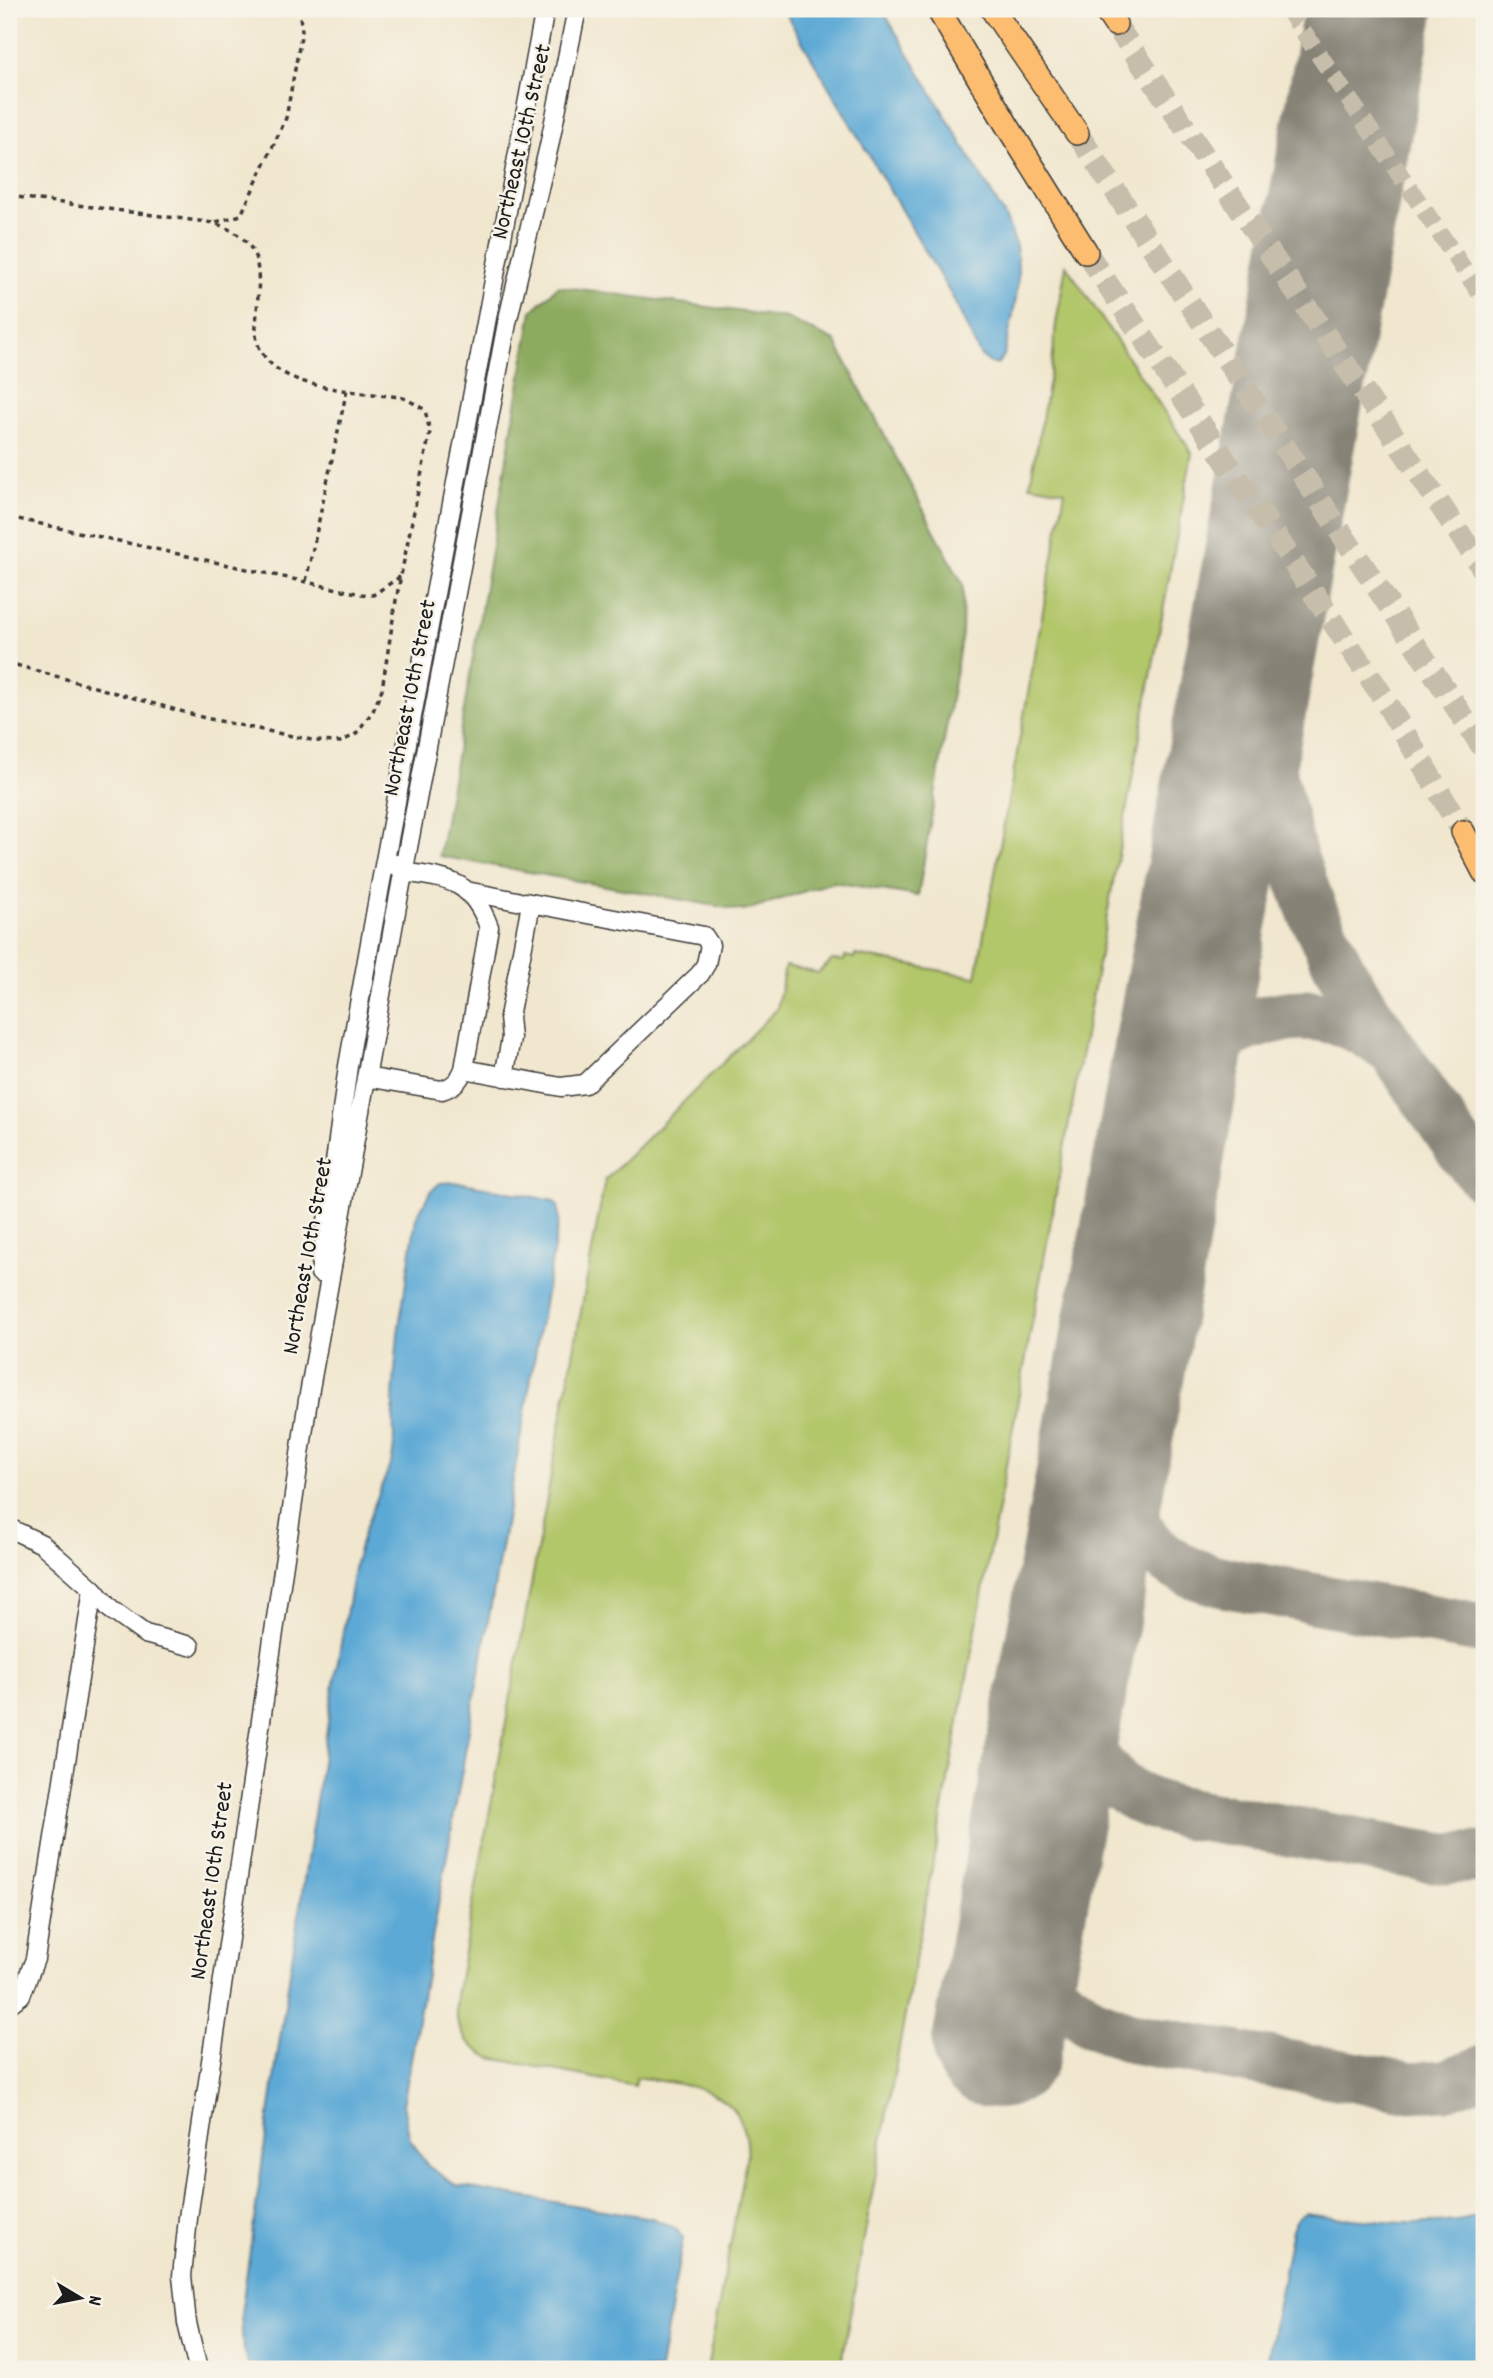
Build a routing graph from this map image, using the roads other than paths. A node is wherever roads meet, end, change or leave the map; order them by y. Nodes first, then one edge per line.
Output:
1 (545, 9) edge
2 (577, 9) edge
3 (938, 9) edge
4 (992, 9) edge
5 (1077, 133) tunnel mouth
6 (1086, 252) tunnel mouth
7 (467, 417) junction
8 (489, 421) junction
9 (391, 826) junction
10 (1463, 832) tunnel mouth
11 (403, 872) junction
12 (1484, 872) edge
13 (466, 891) junction
14 (525, 902) junction
15 (464, 1069) junction
16 (366, 1077) junction
17 (504, 1077) junction
18 (308, 1400) junction
19 (9, 1528) edge
20 (93, 1589) junction
21 (190, 1646) dead end
22 (9, 2004) edge
23 (198, 2369) edge

1 - 7 street, Northeast 10th Street
2 - 8 street, Northeast 10th Street
3 - 6 main road
4 - 5 main road
7 - 8 street
7 - 9 street, Northeast 10th Street
8 - 11 street, Northeast 10th Street
9 - 11 street
9 - 18 street, Northeast 10th Street
10 - 12 main road
11 - 13 street
11 - 16 street, Northeast 10th Street
13 - 14 street
13 - 15 street
14 - 17 street
14 - 17 street
15 - 16 street
15 - 17 street
16 - 18 street, Northeast 10th Street
18 - 23 street, Northeast 10th Street
19 - 20 street
20 - 21 street
20 - 22 street

